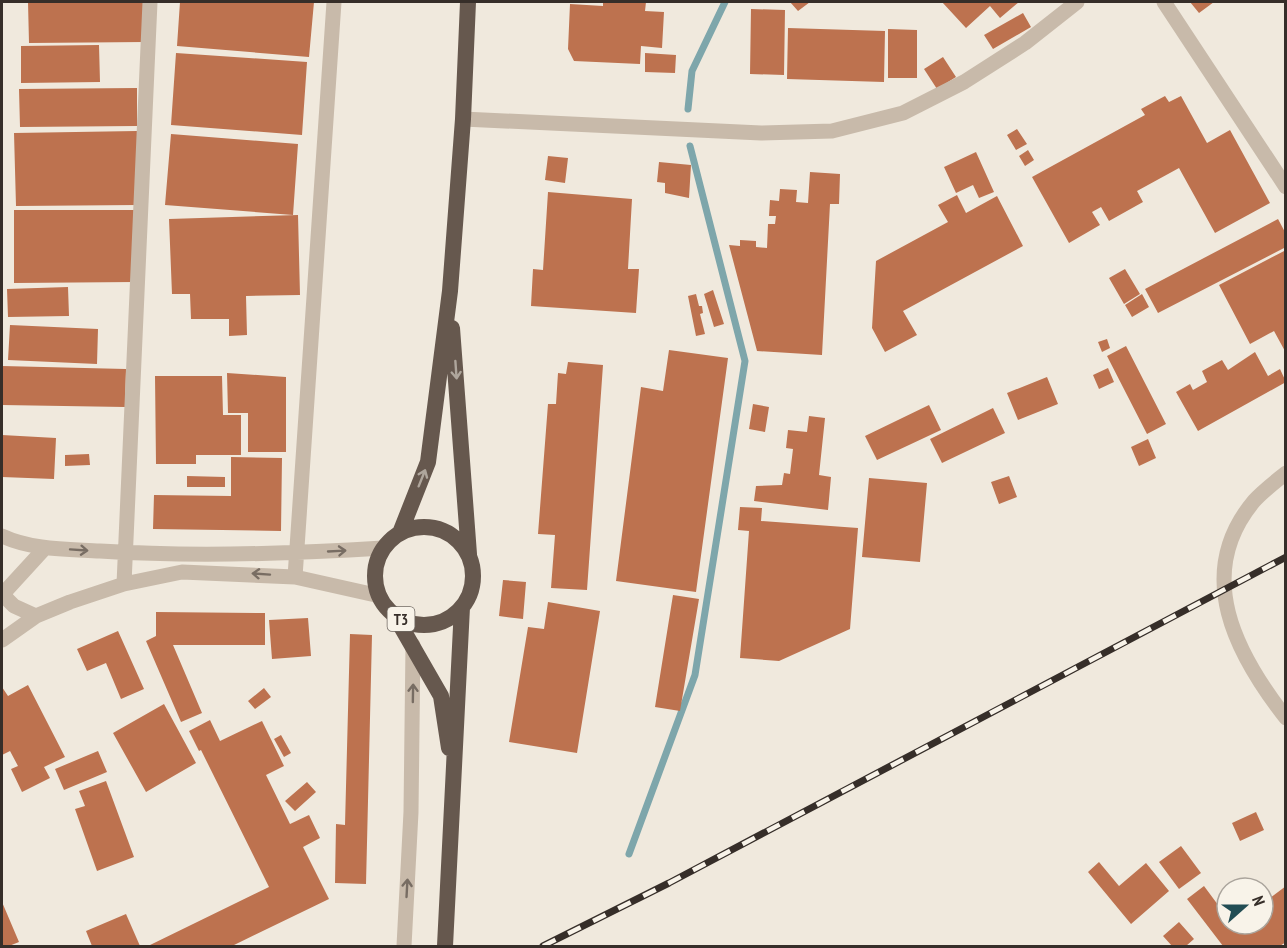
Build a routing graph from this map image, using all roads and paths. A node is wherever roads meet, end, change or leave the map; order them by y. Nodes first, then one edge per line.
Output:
1 (150, 2) edge
2 (334, 2) edge
3 (468, 2) edge
4 (1077, 2) edge
5 (1164, 2) edge
6 (463, 119) junction
7 (1286, 187) edge
8 (450, 291) junction
9 (1286, 473) edge
10 (400, 533) junction
11 (2, 536) edge
12 (45, 548) junction
13 (383, 548) junction
14 (123, 553) junction
15 (295, 553) junction
16 (470, 556) junction
17 (295, 577) junction
18 (124, 584) junction
19 (2, 594) edge
20 (380, 596) junction
21 (462, 607) junction
22 (393, 614) junction
23 (36, 616) junction
24 (2, 640) edge
25 (413, 645) junction
26 (1286, 718) edge
27 (454, 788) junction
28 (404, 946) edge
29 (445, 946) edge

1 - 14 street
2 - 15 street
3 - 6 highway, T3
4 - 6 street
5 - 7 street
6 - 8 highway, T3
10 -> 8 highway, T3
8 -> 16 highway, T3
9 - 26 street
10 - 13 highway, T3
10 - 16 highway, T3
11 - 12 street
12 -> 14 street
12 - 19 street
15 -> 13 street
13 - 20 highway, T3
14 - 15 street
14 - 18 street
15 - 17 street
16 - 21 highway, T3
17 -> 18 street
17 - 20 street
18 - 23 street
19 - 23 street
20 - 22 highway, T3
21 - 22 highway, T3
21 - 27 highway, T3
22 - 25 highway, T3
23 - 24 street
25 - 27 highway, T3
28 -> 25 street
27 - 29 highway, T3

